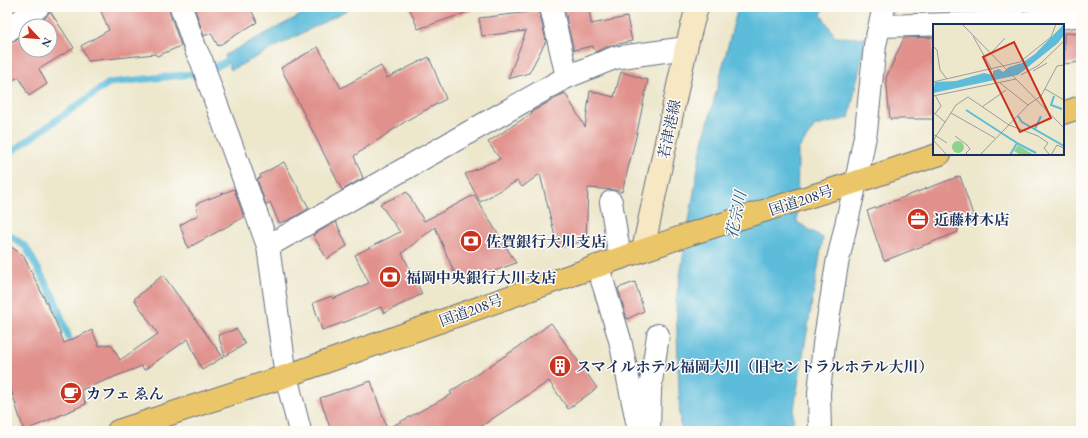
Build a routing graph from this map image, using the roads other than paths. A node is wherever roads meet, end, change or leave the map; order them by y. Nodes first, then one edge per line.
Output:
1 (38, 7) edge
2 (181, 7) edge
3 (551, 7) edge
4 (697, 7) edge
5 (1081, 15) edge
6 (882, 17) edge
7 (7, 30) edge
8 (686, 48) junction
9 (567, 77) junction
10 (1081, 107) edge
11 (1064, 113) edge
12 (937, 155) edge
13 (850, 184) junction
14 (611, 202) dead end
15 (268, 246) junction
16 (643, 250) junction
17 (620, 258) junction
18 (597, 266) junction
19 (658, 335) dead end
20 (286, 376) junction
21 (642, 430) edge
22 (118, 431) edge
23 (300, 431) edge
24 (820, 431) edge

1 - 7 street
2 - 15 street
3 - 9 street
4 - 8 main road, 若津港線
5 - 6 street
6 - 13 street
8 - 9 street
8 - 16 main road, 若津港線
9 - 15 street
10 - 11 highway
12 - 13 highway, 国道208号
13 - 16 highway, 国道208号
13 - 24 street
14 - 17 street
15 - 20 street
16 - 17 highway, 国道208号
17 - 18 highway, 国道208号
18 - 20 highway, 国道208号
18 - 21 street
19 - 21 street
20 - 22 highway, 国道208号
20 - 23 street

